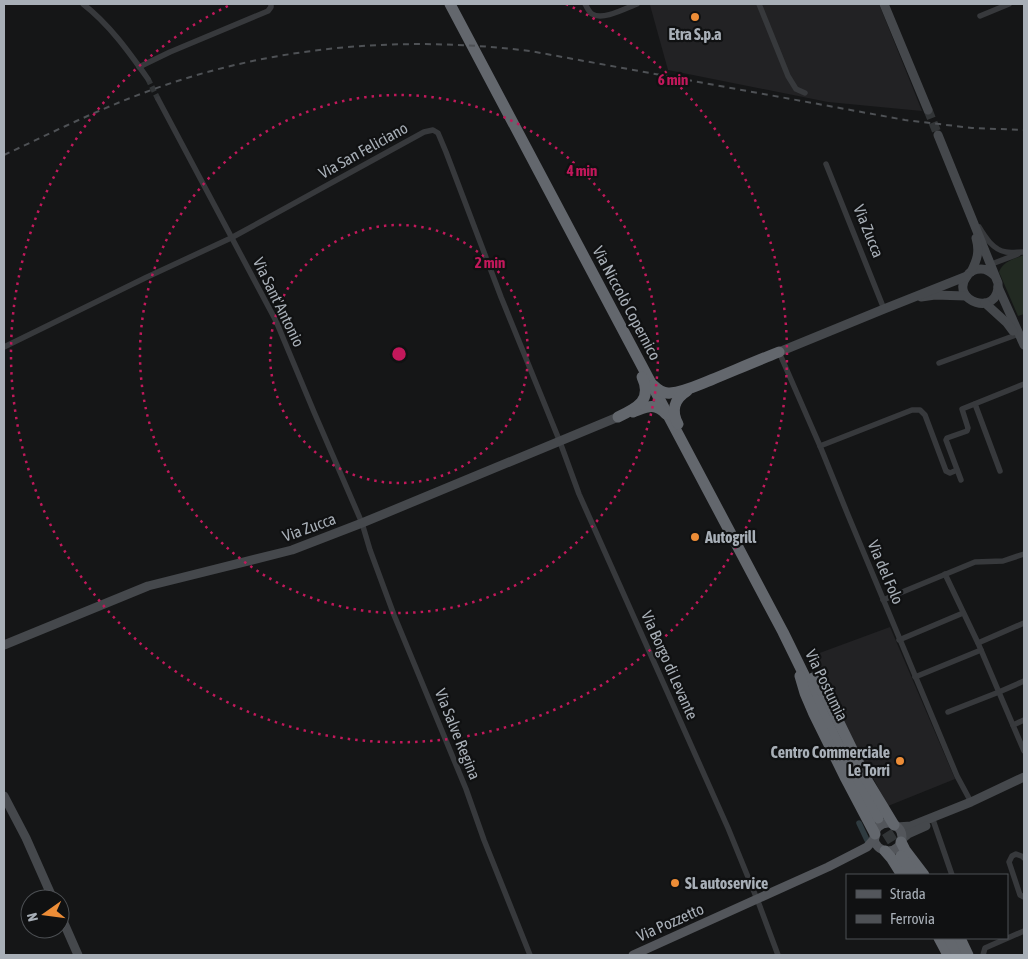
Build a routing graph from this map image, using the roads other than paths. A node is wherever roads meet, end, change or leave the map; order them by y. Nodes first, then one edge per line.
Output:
1 (83, 4) edge
2 (271, 4) edge
3 (450, 4) edge
4 (585, 4) edge
5 (636, 4) edge
6 (759, 4) edge
7 (884, 4) edge
8 (1009, 4) edge
9 (980, 16) dead end
10 (139, 67) junction
11 (148, 79) tunnel mouth
12 (805, 93) dead end
13 (158, 99) tunnel mouth
14 (928, 110) tunnel mouth
15 (938, 135) tunnel mouth
16 (826, 164) dead end
17 (970, 213) junction
18 (231, 238) junction
19 (1024, 252) edge
20 (990, 265) junction
21 (972, 272) junction
22 (996, 281) junction
23 (966, 296) junction
24 (911, 298) junction
25 (985, 303) junction
26 (884, 309) junction
27 (622, 329) junction
28 (1016, 335) junction
29 (1024, 346) edge
30 (4, 347) edge
31 (779, 352) junction
32 (939, 363) dead end
33 (652, 384) junction
34 (1024, 384) edge
35 (694, 387) junction
36 (975, 404) junction
37 (618, 417) junction
38 (670, 419) junction
39 (560, 442) junction
40 (820, 446) junction
41 (697, 469) junction
42 (957, 470) junction
43 (1000, 471) dead end
44 (961, 480) dead end
45 (362, 523) junction
46 (1024, 554) edge
47 (945, 574) junction
48 (883, 600) junction
49 (963, 613) junction
50 (776, 618) joint
51 (1024, 623) edge
52 (783, 632) junction
53 (899, 640) junction
54 (978, 643) junction
55 (4, 645) edge
56 (981, 650) junction
57 (915, 677) junction
58 (1024, 681) edge
59 (1000, 692) junction
60 (948, 712) dead end
61 (1024, 720) edge
62 (1013, 725) junction
63 (1024, 750) edge
64 (1024, 777) edge
65 (4, 796) edge
66 (971, 802) junction
67 (878, 818) tunnel mouth
68 (933, 820) junction
69 (896, 826) junction
70 (875, 836) junction
71 (902, 841) junction
72 (884, 851) junction
73 (900, 855) tunnel mouth
74 (1024, 858) edge
75 (828, 867) junction
76 (901, 874) edge
77 (913, 874) edge
78 (923, 874) edge
79 (952, 874) edge
80 (49, 889) edge
81 (1024, 897) edge
82 (757, 900) junction
83 (1024, 931) edge
84 (70, 937) edge
85 (1008, 938) edge
86 (940, 939) edge
87 (950, 939) edge
88 (960, 939) edge
89 (1006, 939) edge
90 (78, 955) edge
91 (530, 955) edge
92 (633, 955) edge
93 (778, 955) edge
94 (948, 955) edge
95 (958, 955) edge
96 (968, 955) edge
97 (983, 955) edge

1 - 10 street
2 - 10 street
3 - 27 highway, Via Niccolò Copernico
4 - 5 street
6 - 12 street
7 - 14 street
8 - 9 street
10 - 11 street
13 - 18 street, Via Sant'Antonio
15 - 17 street
16 - 26 street, Via Zucca
17 - 19 street
17 - 20 street
17 - 21 street
18 - 30 street, Via San Feliciano
18 - 39 street, Via San Feliciano
18 - 45 street, Via Sant'Antonio
19 - 20 street
19 - 22 street
20 - 21 street
20 - 22 street
21 - 22 street
21 - 23 street
21 - 24 street
22 - 25 street
22 - 29 street
23 - 24 street
23 - 25 street
24 - 26 street
25 - 28 street
26 - 31 street
27 - 33 highway, Via Niccolò Copernico
27 - 37 highway
28 - 29 street
28 - 32 street
31 - 35 highway
31 - 40 street, Via del Folo
33 - 35 highway
33 - 38 highway, Via Niccolò Copernico
34 - 36 street
35 - 41 highway
36 - 42 street
36 - 43 street
37 - 38 highway
37 - 39 street, Via Zucca
38 - 41 highway, Via Niccolò Copernico
39 - 45 street, Via Zucca
39 - 82 street, Via Borgo di Levante
40 - 42 street
40 - 48 street, Via del Folo
41 - 50 highway, Via Niccolò Copernico
42 - 44 street
45 - 55 street, Via Zucca
45 - 91 street, Via Salve Regina
46 - 47 street
47 - 48 street
47 - 49 street
48 - 53 street, Via del Folo
49 - 53 street
49 - 54 street
50 - 52 highway, Via Postumia
51 - 54 street
52 - 67 highway, Via Postumia
52 - 69 highway
52 - 70 highway
53 - 57 street, Via del Folo
54 - 56 street
56 - 57 street
56 - 59 street
57 - 66 street, Via del Folo
58 - 59 street
59 - 60 street
59 - 62 street
61 - 62 street
62 - 63 street
64 - 66 street
65 - 80 street
66 - 68 street
68 - 69 street
68 - 71 street
68 - 79 street
69 - 70 main road
69 - 71 main road
70 - 72 main road
70 - 75 main road, Via Pozzetto
71 - 72 main road
71 - 78 highway
72 - 75 main road, Via Pozzetto
72 - 76 highway
73 - 77 highway
74 - 81 street
75 - 82 main road, Via Pozzetto
82 - 92 main road, Via Pozzetto
82 - 93 street, Via Borgo di Levante
83 - 85 street
84 - 90 street
86 - 94 highway
87 - 95 highway
88 - 96 highway
89 - 97 street

